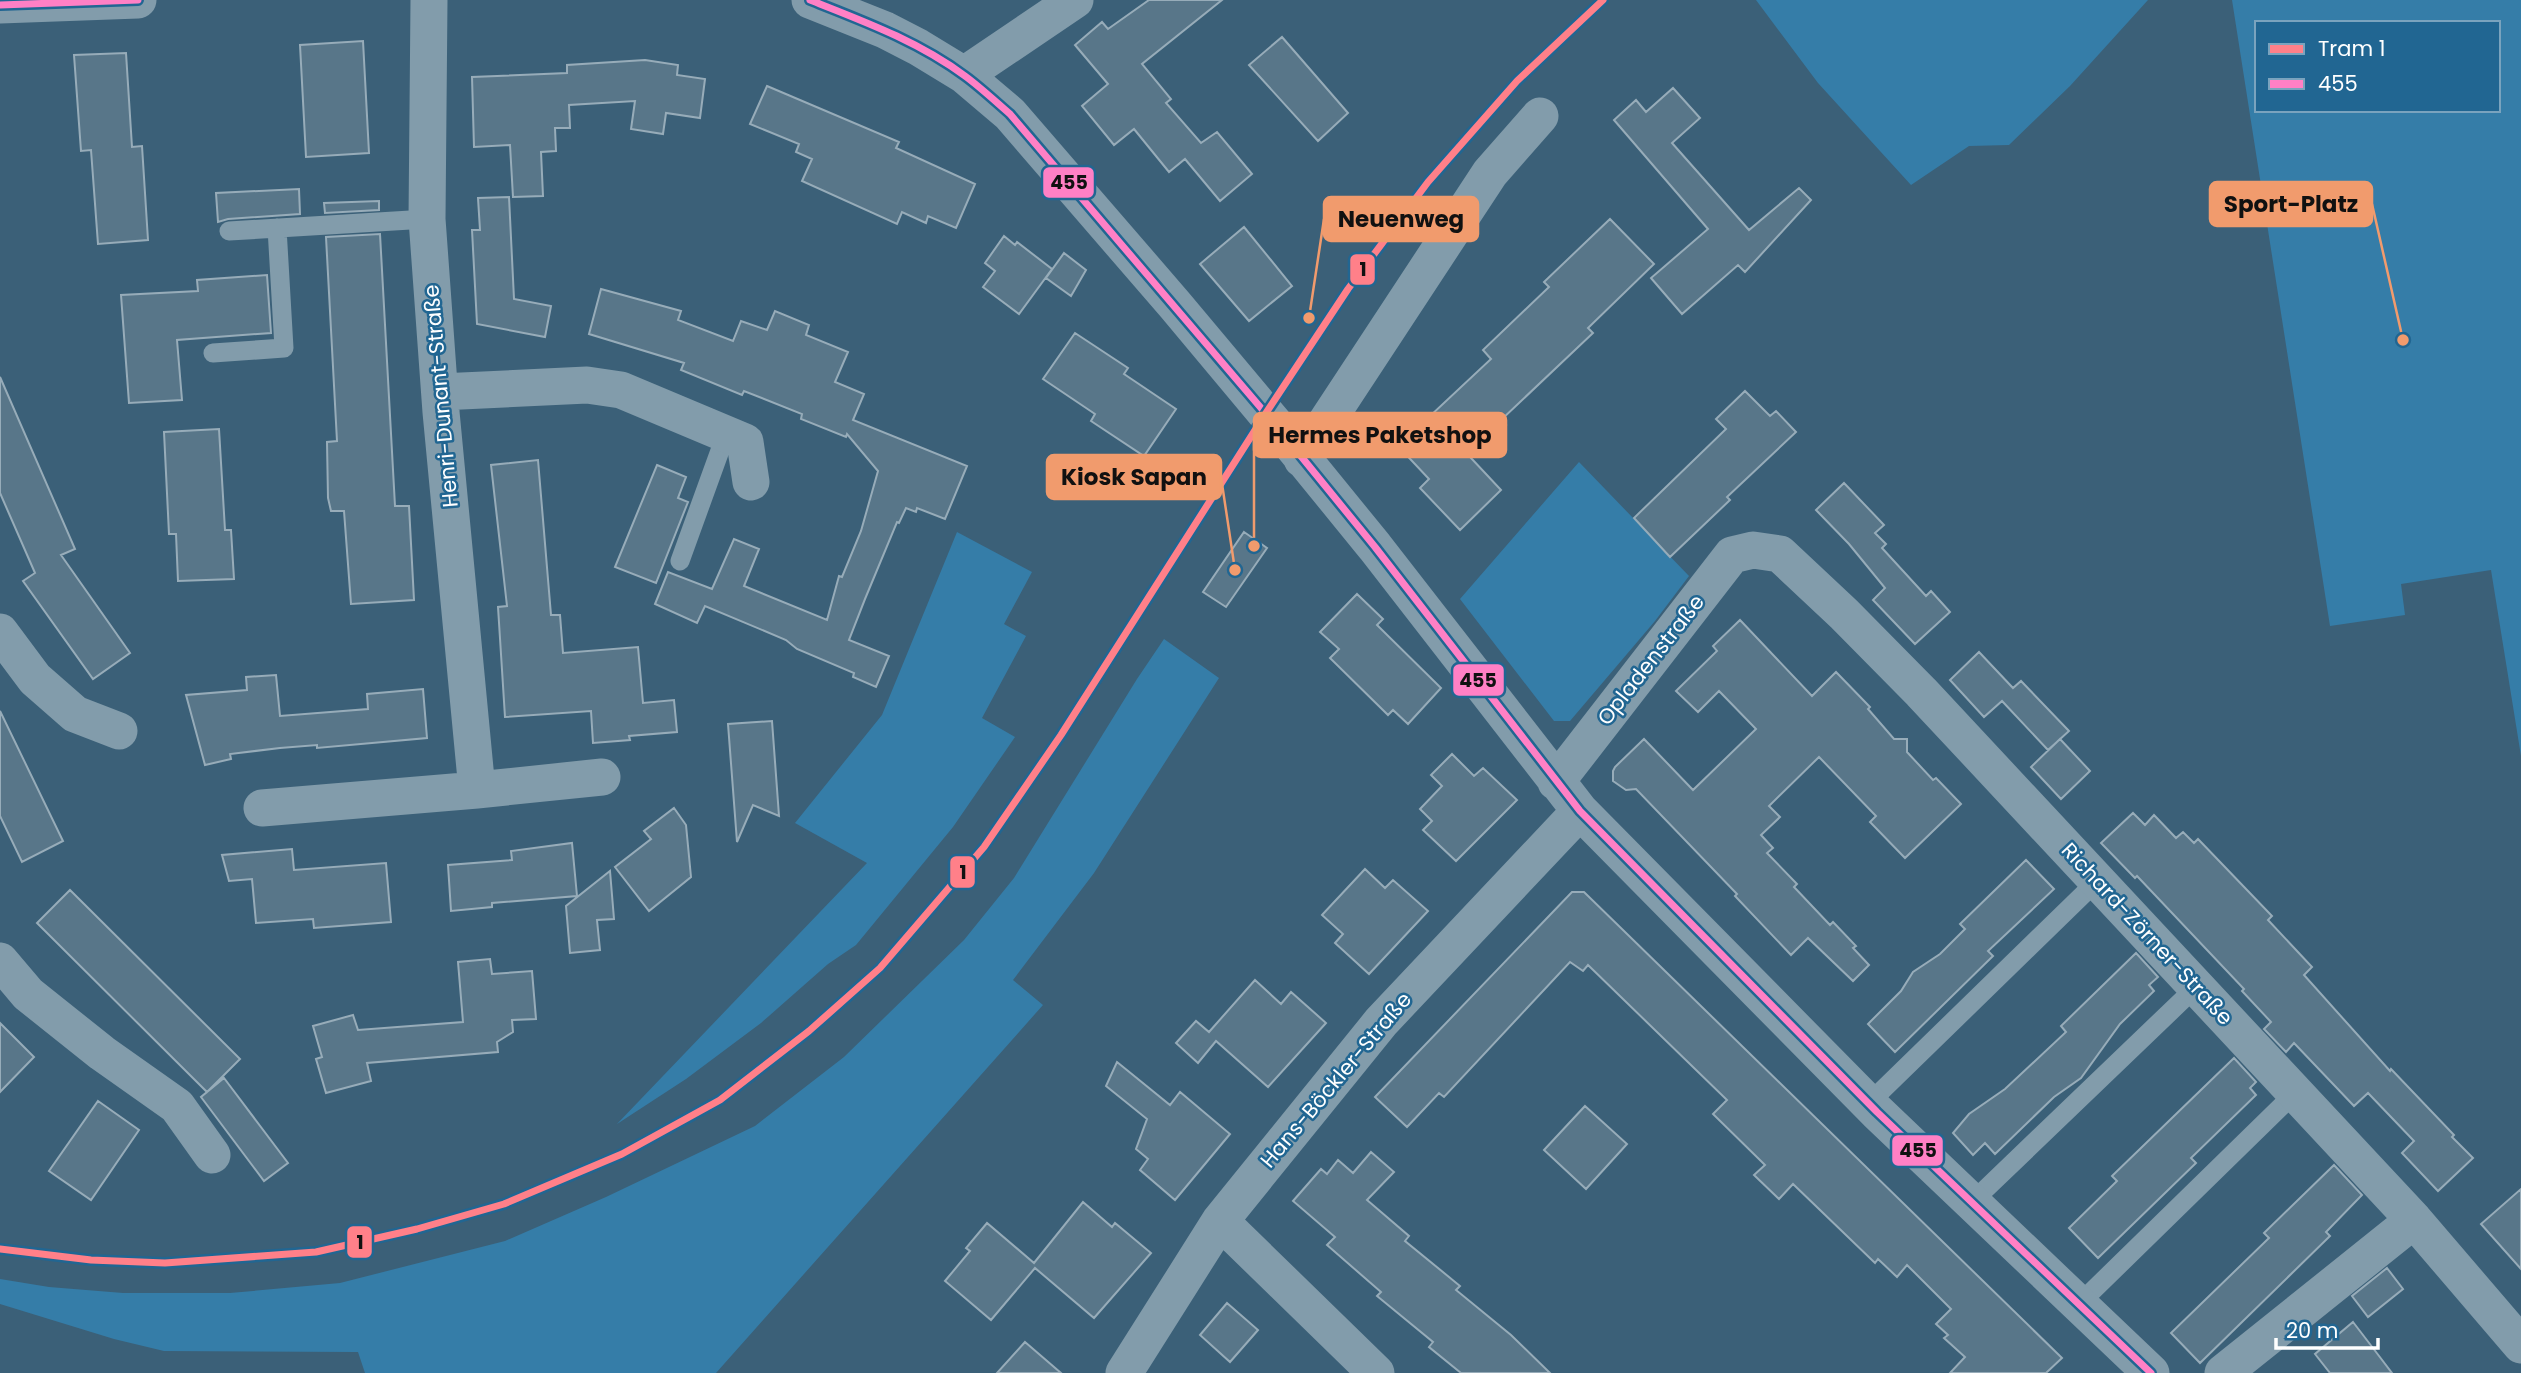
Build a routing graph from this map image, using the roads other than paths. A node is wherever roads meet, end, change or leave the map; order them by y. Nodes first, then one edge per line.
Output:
1 (138, 0) edge
2 (429, 0) edge
3 (810, 0) edge
4 (1075, 0) edge
5 (0, 5) edge
6 (964, 75) junction
7 (1540, 116) dead end
8 (427, 219) junction
9 (277, 228) junction
10 (229, 231) dead end
11 (213, 353) dead end
12 (440, 393) junction
13 (726, 433) junction
14 (1302, 459) junction
15 (751, 482) dead end
16 (1753, 550) joint
17 (680, 561) dead end
18 (0, 632) edge
19 (120, 731) dead end
20 (602, 777) dead end
21 (1556, 782) junction
22 (477, 790) junction
23 (262, 807) dead end
24 (1580, 811) junction
25 (2097, 881) junction
26 (0, 961) edge
27 (2196, 987) junction
28 (2295, 1093) junction
29 (1869, 1103) junction
30 (212, 1155) dead end
31 (1972, 1202) junction
32 (2414, 1220) junction
33 (1220, 1221) junction
34 (2079, 1304) junction
35 (2521, 1345) edge
36 (1124, 1373) edge
37 (1376, 1373) edge
38 (2151, 1373) edge
39 (2224, 1373) edge

1 - 5 street
2 - 8 street, Henri-Dunant-Straße
3 - 6 street
4 - 6 street
6 - 14 street
7 - 14 street
8 - 9 lane
8 - 12 street, Henri-Dunant-Straße
9 - 10 lane
9 - 11 lane
12 - 13 street
12 - 22 street, Henri-Dunant-Straße
13 - 15 street
13 - 17 lane
14 - 21 street
16 - 21 street, Opladenstraße
16 - 25 street, Richard-Zörner-Straße
18 - 19 street
20 - 22 street
21 - 24 street
22 - 23 street
24 - 29 street
24 - 33 street, Hans-Böckler-Straße
25 - 27 street, Richard-Zörner-Straße
25 - 29 lane
26 - 30 street
27 - 28 street, Richard-Zörner-Straße
27 - 31 lane
28 - 32 street, Richard-Zörner-Straße
28 - 34 lane
29 - 31 street
31 - 34 street
32 - 35 street, Richard-Zörner-Straße
32 - 39 street
33 - 36 street, Hans-Böckler-Straße
33 - 37 street
34 - 38 street

